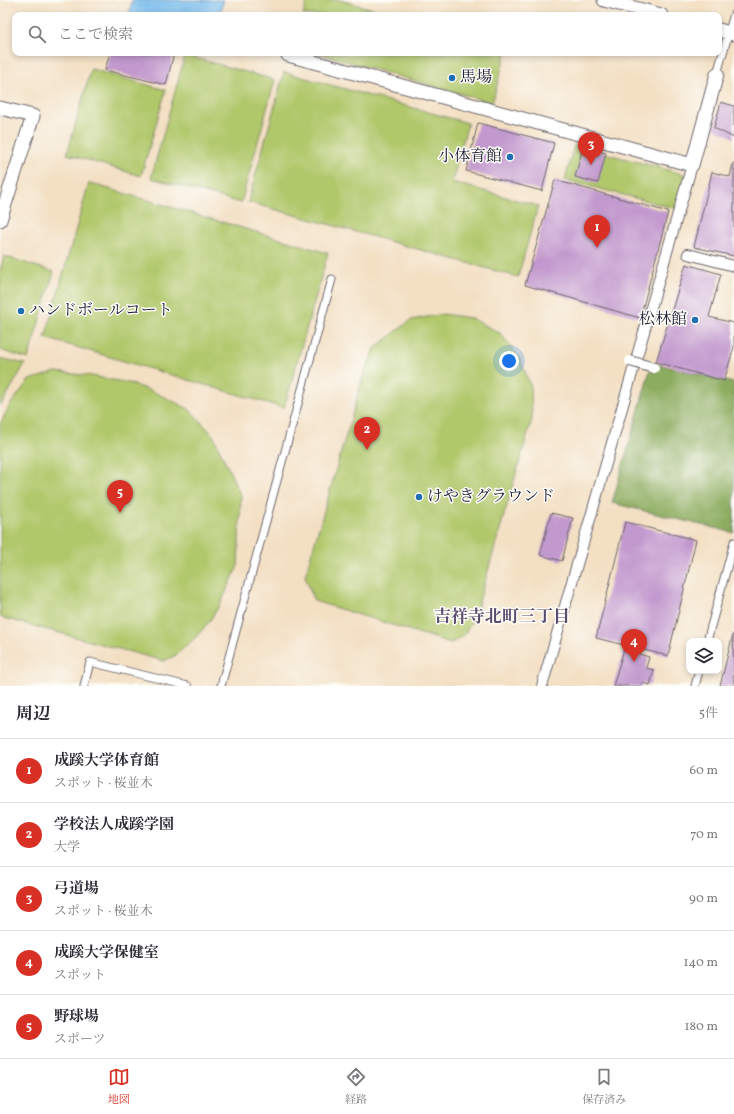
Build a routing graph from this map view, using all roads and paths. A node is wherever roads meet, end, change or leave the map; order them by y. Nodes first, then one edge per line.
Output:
1 (604, 0) edge
2 (650, 12) edge
3 (734, 14) edge
4 (727, 32) edge
5 (722, 53) edge
6 (292, 56) edge
7 (721, 56) edge
8 (717, 74) joint
9 (0, 108) edge
10 (692, 165) junction
11 (0, 220) edge
12 (688, 254) dead end
13 (734, 266) edge
14 (332, 279) dead end
15 (630, 361) dead end
16 (654, 368) dead end
17 (734, 542) edge
18 (708, 638) edge
19 (698, 674) edge
20 (84, 686) edge
21 (188, 686) edge
22 (221, 686) edge
23 (542, 686) edge
24 (695, 686) edge

1 - 2 street
3 - 4 lane
4 - 5 lane
6 - 10 street
7 - 8 lane
8 - 10 street
9 - 11 street
10 - 23 street
12 - 13 street
14 - 22 lane
15 - 16 street, bridge
17 - 18 lane
19 - 24 lane
20 - 21 lane

